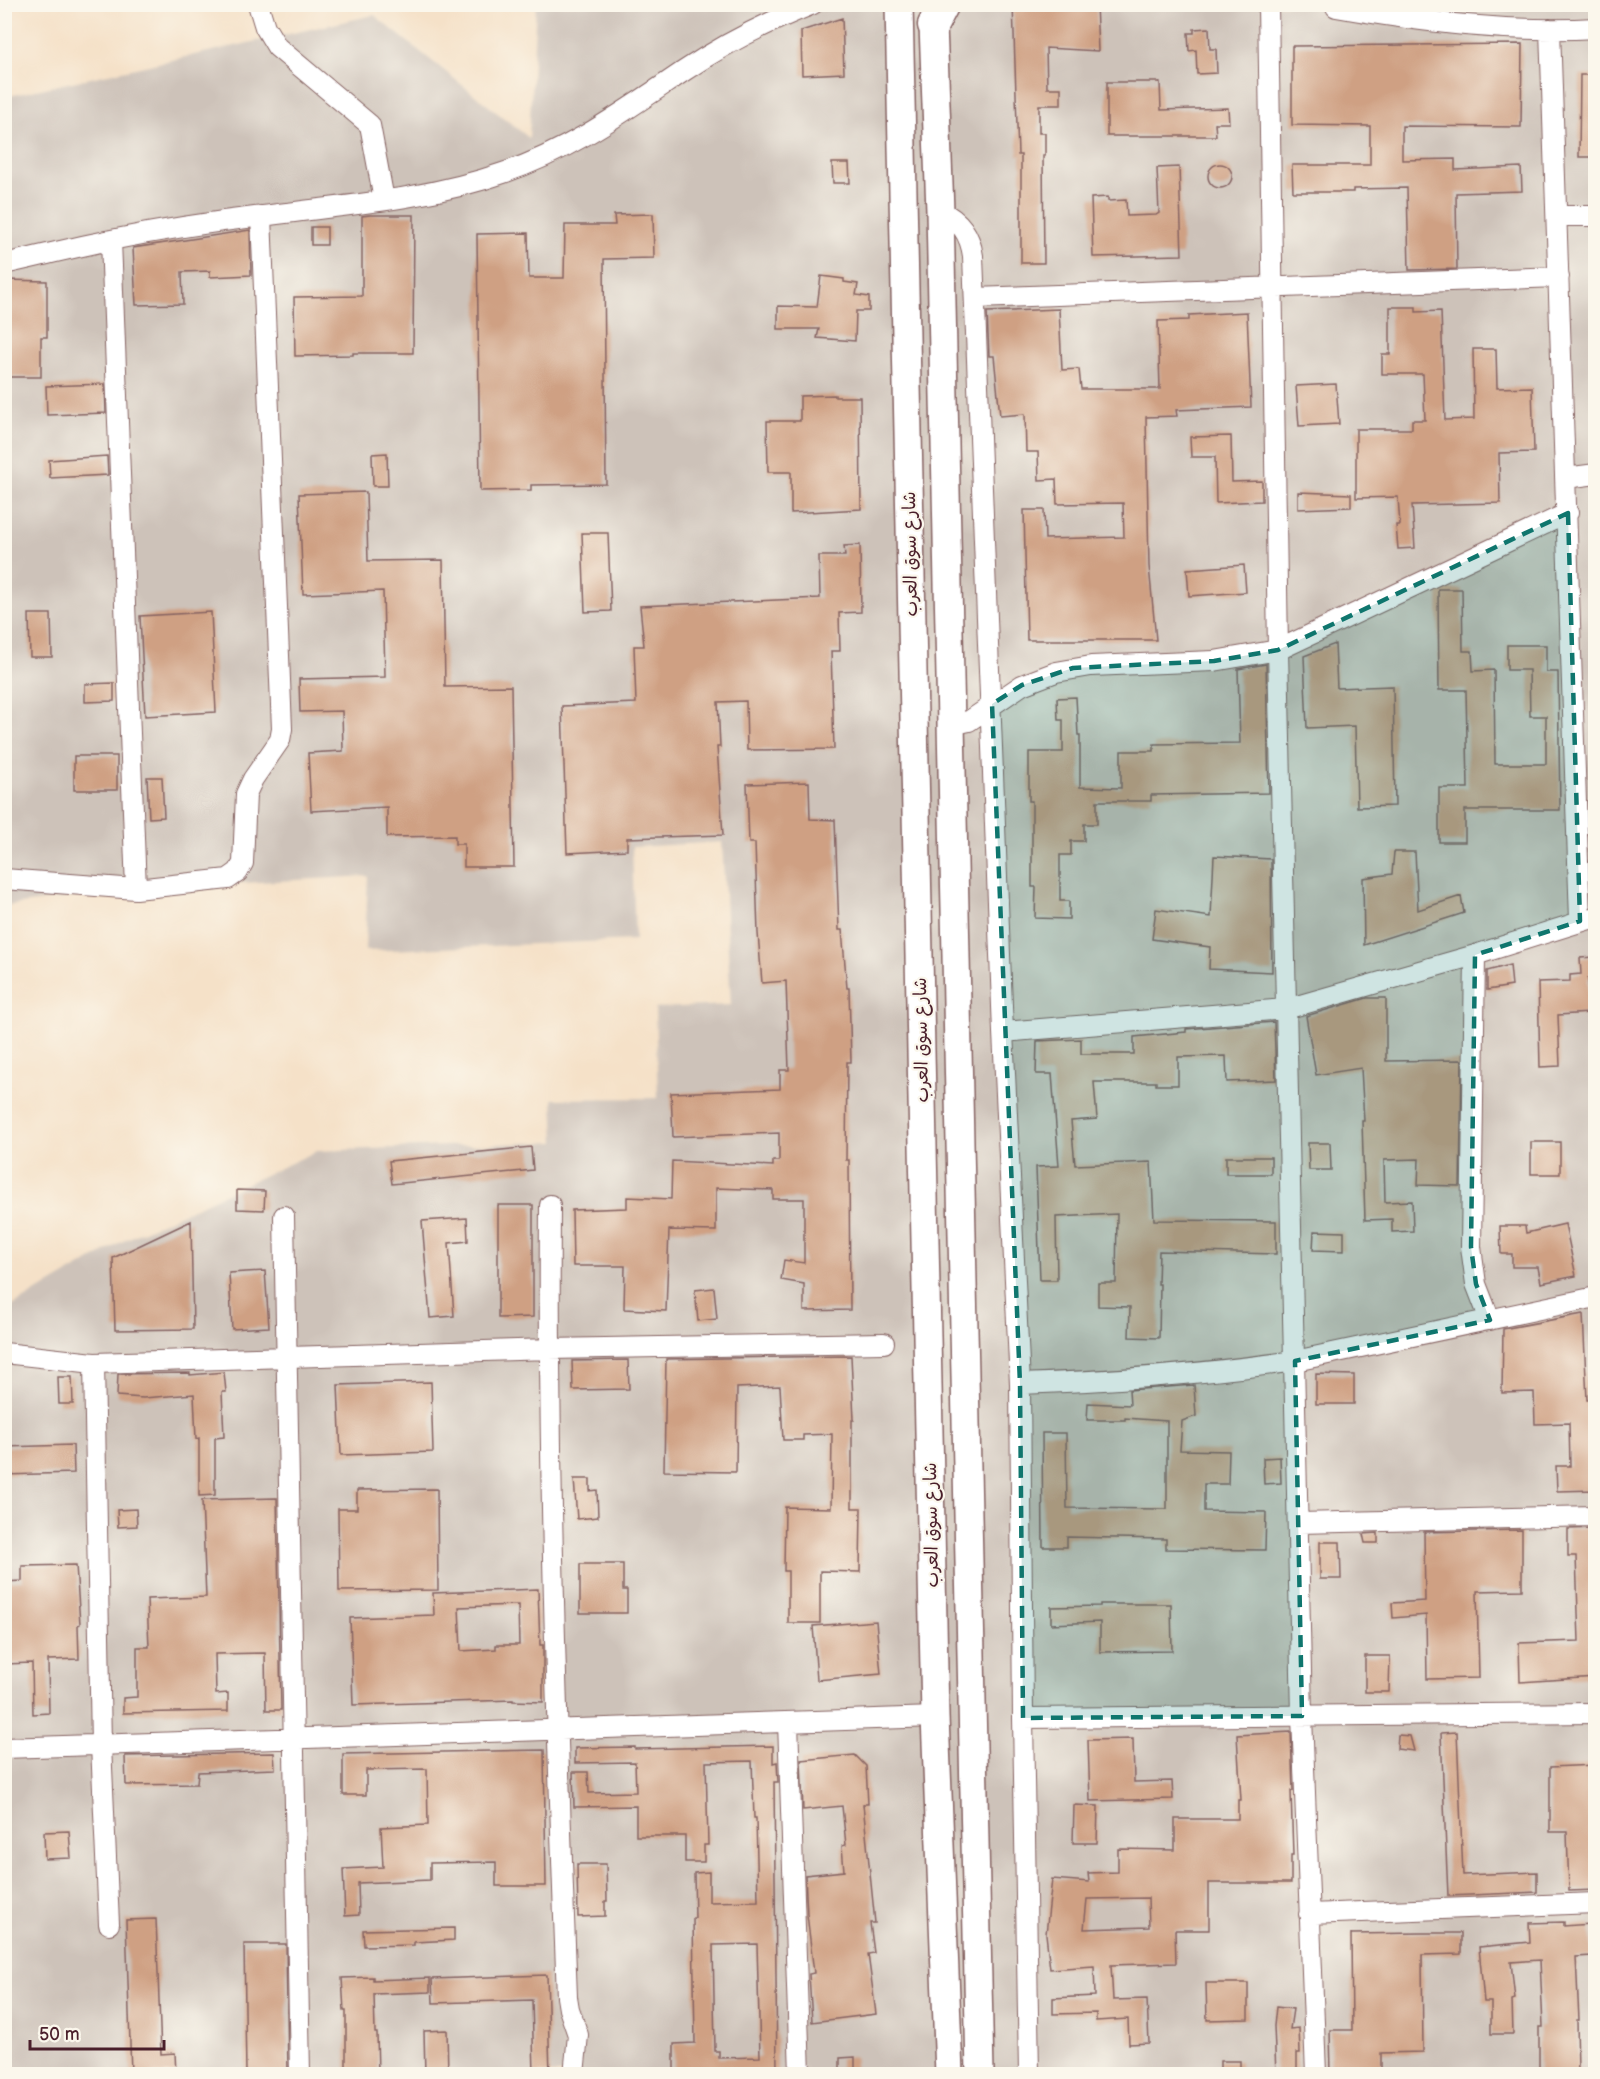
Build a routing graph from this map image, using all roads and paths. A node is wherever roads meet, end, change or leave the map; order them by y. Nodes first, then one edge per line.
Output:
1 (258, 4) edge
2 (813, 4) edge
3 (899, 4) edge
4 (1268, 4) edge
5 (1335, 7) dead end
6 (939, 15) edge
7 (1596, 28) edge
8 (1550, 29) junction
9 (384, 200) junction
10 (940, 211) junction
11 (261, 216) junction
12 (1557, 216) junction
13 (1596, 216) edge
14 (111, 240) junction
15 (4, 264) edge
16 (1559, 277) junction
17 (1271, 288) junction
18 (975, 298) junction
19 (1596, 474) edge
20 (1566, 478) junction
21 (1568, 513) junction
22 (1278, 650) junction
23 (992, 704) junction
24 (951, 725) junction
25 (4, 879) edge
26 (136, 889) junction
27 (1588, 919) edge
28 (1475, 955) junction
29 (1286, 1009) junction
30 (1003, 1032) junction
31 (550, 1205) dead end
32 (284, 1216) dead end
33 (1596, 1297) edge
34 (1490, 1320) junction
35 (884, 1343) dead end
36 (549, 1349) junction
37 (4, 1353) edge
38 (286, 1356) junction
39 (1295, 1361) junction
40 (94, 1363) junction
41 (1020, 1384) junction
42 (1596, 1516) edge
43 (1299, 1523) junction
44 (1596, 1713) edge
45 (1302, 1716) junction
46 (935, 1717) junction
47 (1023, 1718) junction
48 (788, 1722) junction
49 (557, 1730) junction
50 (294, 1738) junction
51 (101, 1745) junction
52 (4, 1748) edge
53 (1596, 1903) edge
54 (1309, 1914) junction
55 (109, 1924) dead end
56 (300, 2074) edge
57 (574, 2074) edge
58 (800, 2074) edge
59 (950, 2074) edge
60 (980, 2074) edge
61 (1029, 2074) edge
62 (1316, 2074) edge

1 - 9 street
2 - 9 street
3 - 46 main road, شارع سوق العرب
4 - 17 street
5 - 8 street
6 - 10 main road
7 - 8 street
8 - 12 street
9 - 11 street
10 - 18 street
10 - 24 main road
11 - 14 street
11 - 26 street
12 - 13 street
12 - 16 street
14 - 15 street
14 - 26 street
16 - 17 street
16 - 20 street
17 - 18 street
17 - 22 street
18 - 23 street
19 - 20 street
20 - 21 street
21 - 22 street
21 - 27 street
22 - 23 street
22 - 29 street
23 - 24 street
23 - 30 street
24 - 60 main road
25 - 26 street
27 - 28 street
28 - 29 street
28 - 34 street
29 - 30 street
29 - 39 street
30 - 41 street
31 - 36 street
32 - 38 street
33 - 34 street
34 - 39 street
35 - 36 street
36 - 38 street
36 - 49 street
37 - 40 street
38 - 40 street
38 - 50 street
39 - 41 street
39 - 43 street
40 - 51 street
41 - 47 street
42 - 43 street
43 - 45 street
44 - 45 street
45 - 47 street
45 - 54 street
46 - 48 street
46 - 59 main road, شارع سوق العرب
47 - 61 street
48 - 49 street
48 - 58 street
49 - 50 street
49 - 57 street
50 - 51 street
50 - 56 street
51 - 52 street
51 - 55 street
53 - 54 street
54 - 62 street

